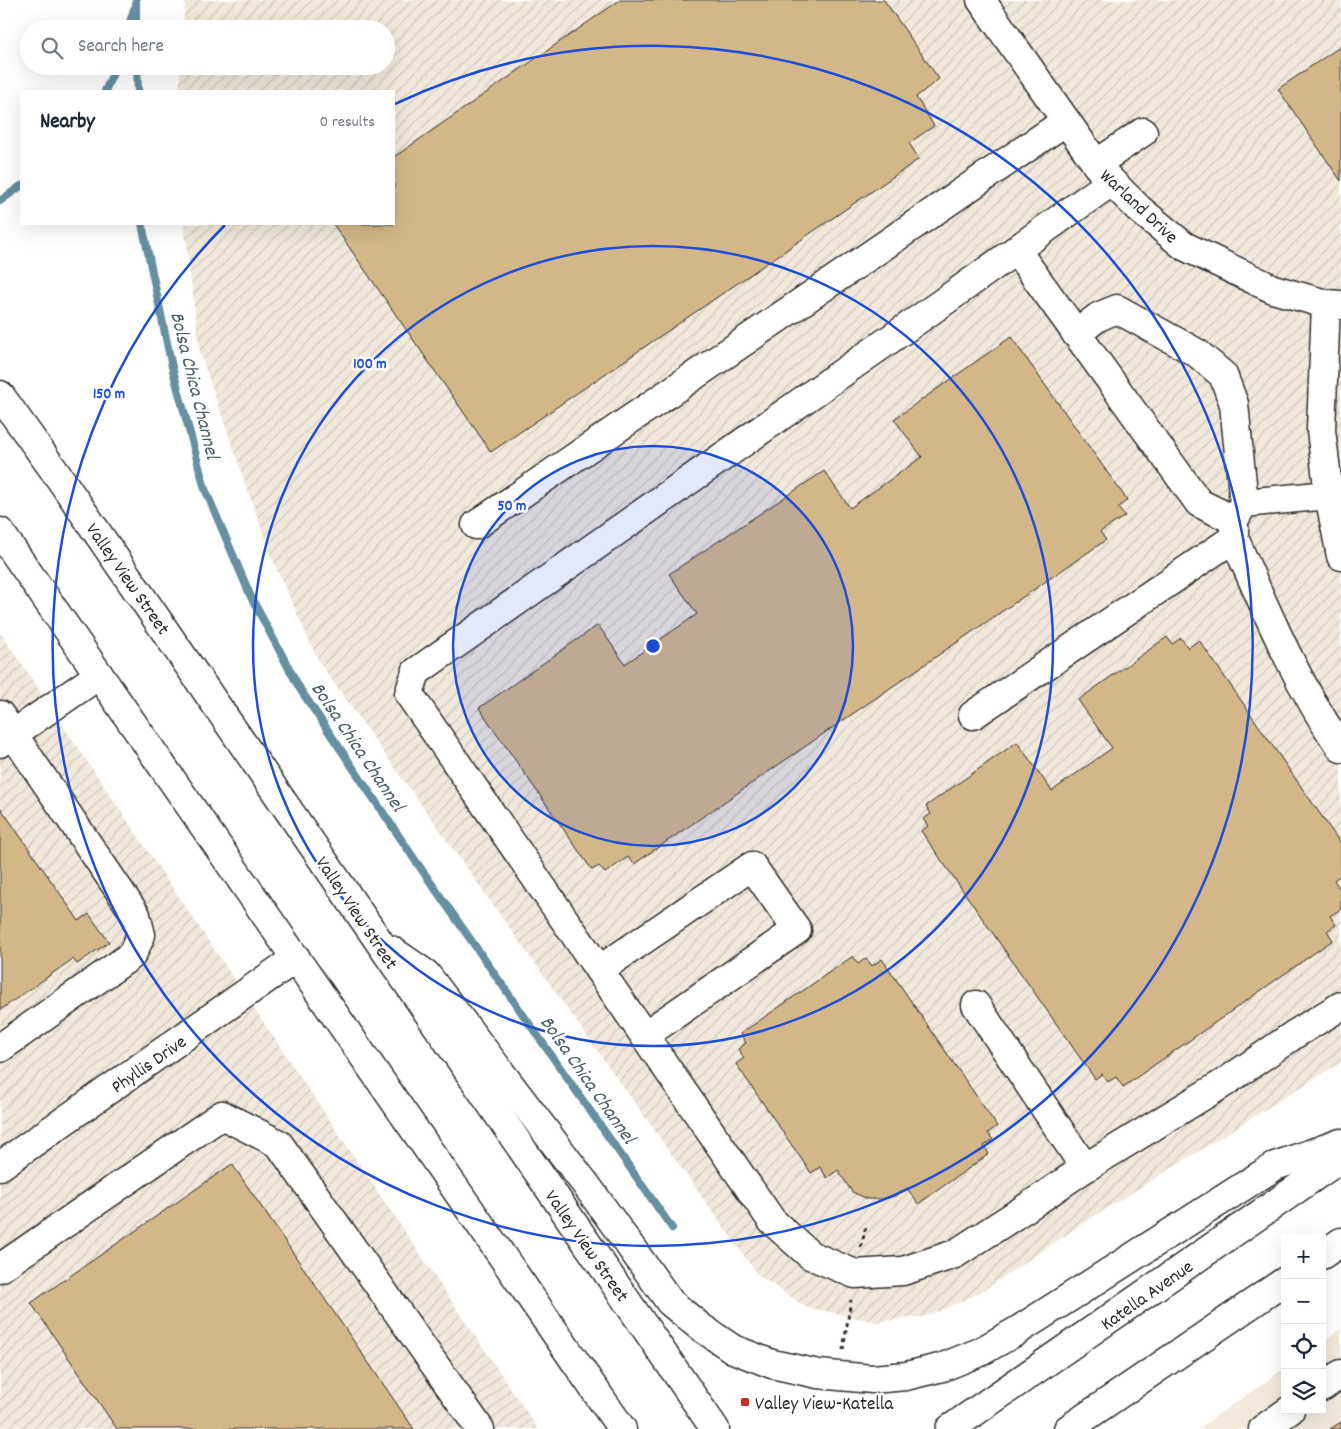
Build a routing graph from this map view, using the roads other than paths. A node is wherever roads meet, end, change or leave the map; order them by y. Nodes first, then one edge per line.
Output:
1 (981, 0) edge
2 (1066, 121) junction
3 (1144, 132) dead end
4 (1104, 173) junction
5 (1016, 250) junction
6 (1334, 305) edge
7 (1076, 334) junction
8 (0, 395) edge
9 (1329, 495) junction
10 (1237, 520) junction
11 (476, 525) dead end
12 (0, 532) edge
13 (1341, 556) edge
14 (99, 674) junction
15 (973, 715) dead end
16 (4, 731) edge
17 (1341, 748) edge
18 (378, 941) junction
19 (296, 958) junction
20 (599, 970) junction
21 (976, 1005) dead end
22 (1341, 1006) edge
23 (645, 1035) junction
24 (0, 1048) edge
25 (1341, 1143) edge
26 (1341, 1158) edge
27 (0, 1166) edge
28 (1085, 1168) junction
29 (1341, 1242) edge
30 (1326, 1252) edge
31 (0, 1268) edge
32 (1281, 1284) edge
33 (1341, 1374) edge
34 (1326, 1384) edge
35 (1284, 1414) edge
36 (480, 1429) edge
37 (622, 1429) edge
38 (715, 1429) edge
39 (950, 1429) edge
40 (1068, 1429) edge
41 (1263, 1429) edge

1 - 2 main road, Warland Drive
2 - 4 main road, Warland Drive
2 - 11 main road
3 - 4 main road
4 - 5 main road
4 - 6 main road, Warland Drive
5 - 7 main road
5 - 20 main road
6 - 9 main road
7 - 10 main road
7 - 10 main road
8 - 18 main road, Valley View Street
9 - 10 main road
9 - 13 main road
10 - 15 main road
10 - 17 main road
12 - 14 main road
14 - 16 main road
14 - 19 main road
16 - 24 main road
18 - 25 main road
18 - 38 main road, Valley View Street
19 - 27 main road, Phyllis Drive
19 - 37 main road
20 - 23 main road
20 - 23 main road
21 - 28 main road
22 - 28 main road
23 - 28 main road
26 - 39 main road, Katella Avenue
29 - 30 main road
31 - 36 main road
32 - 40 main road
33 - 34 main road
35 - 41 main road

